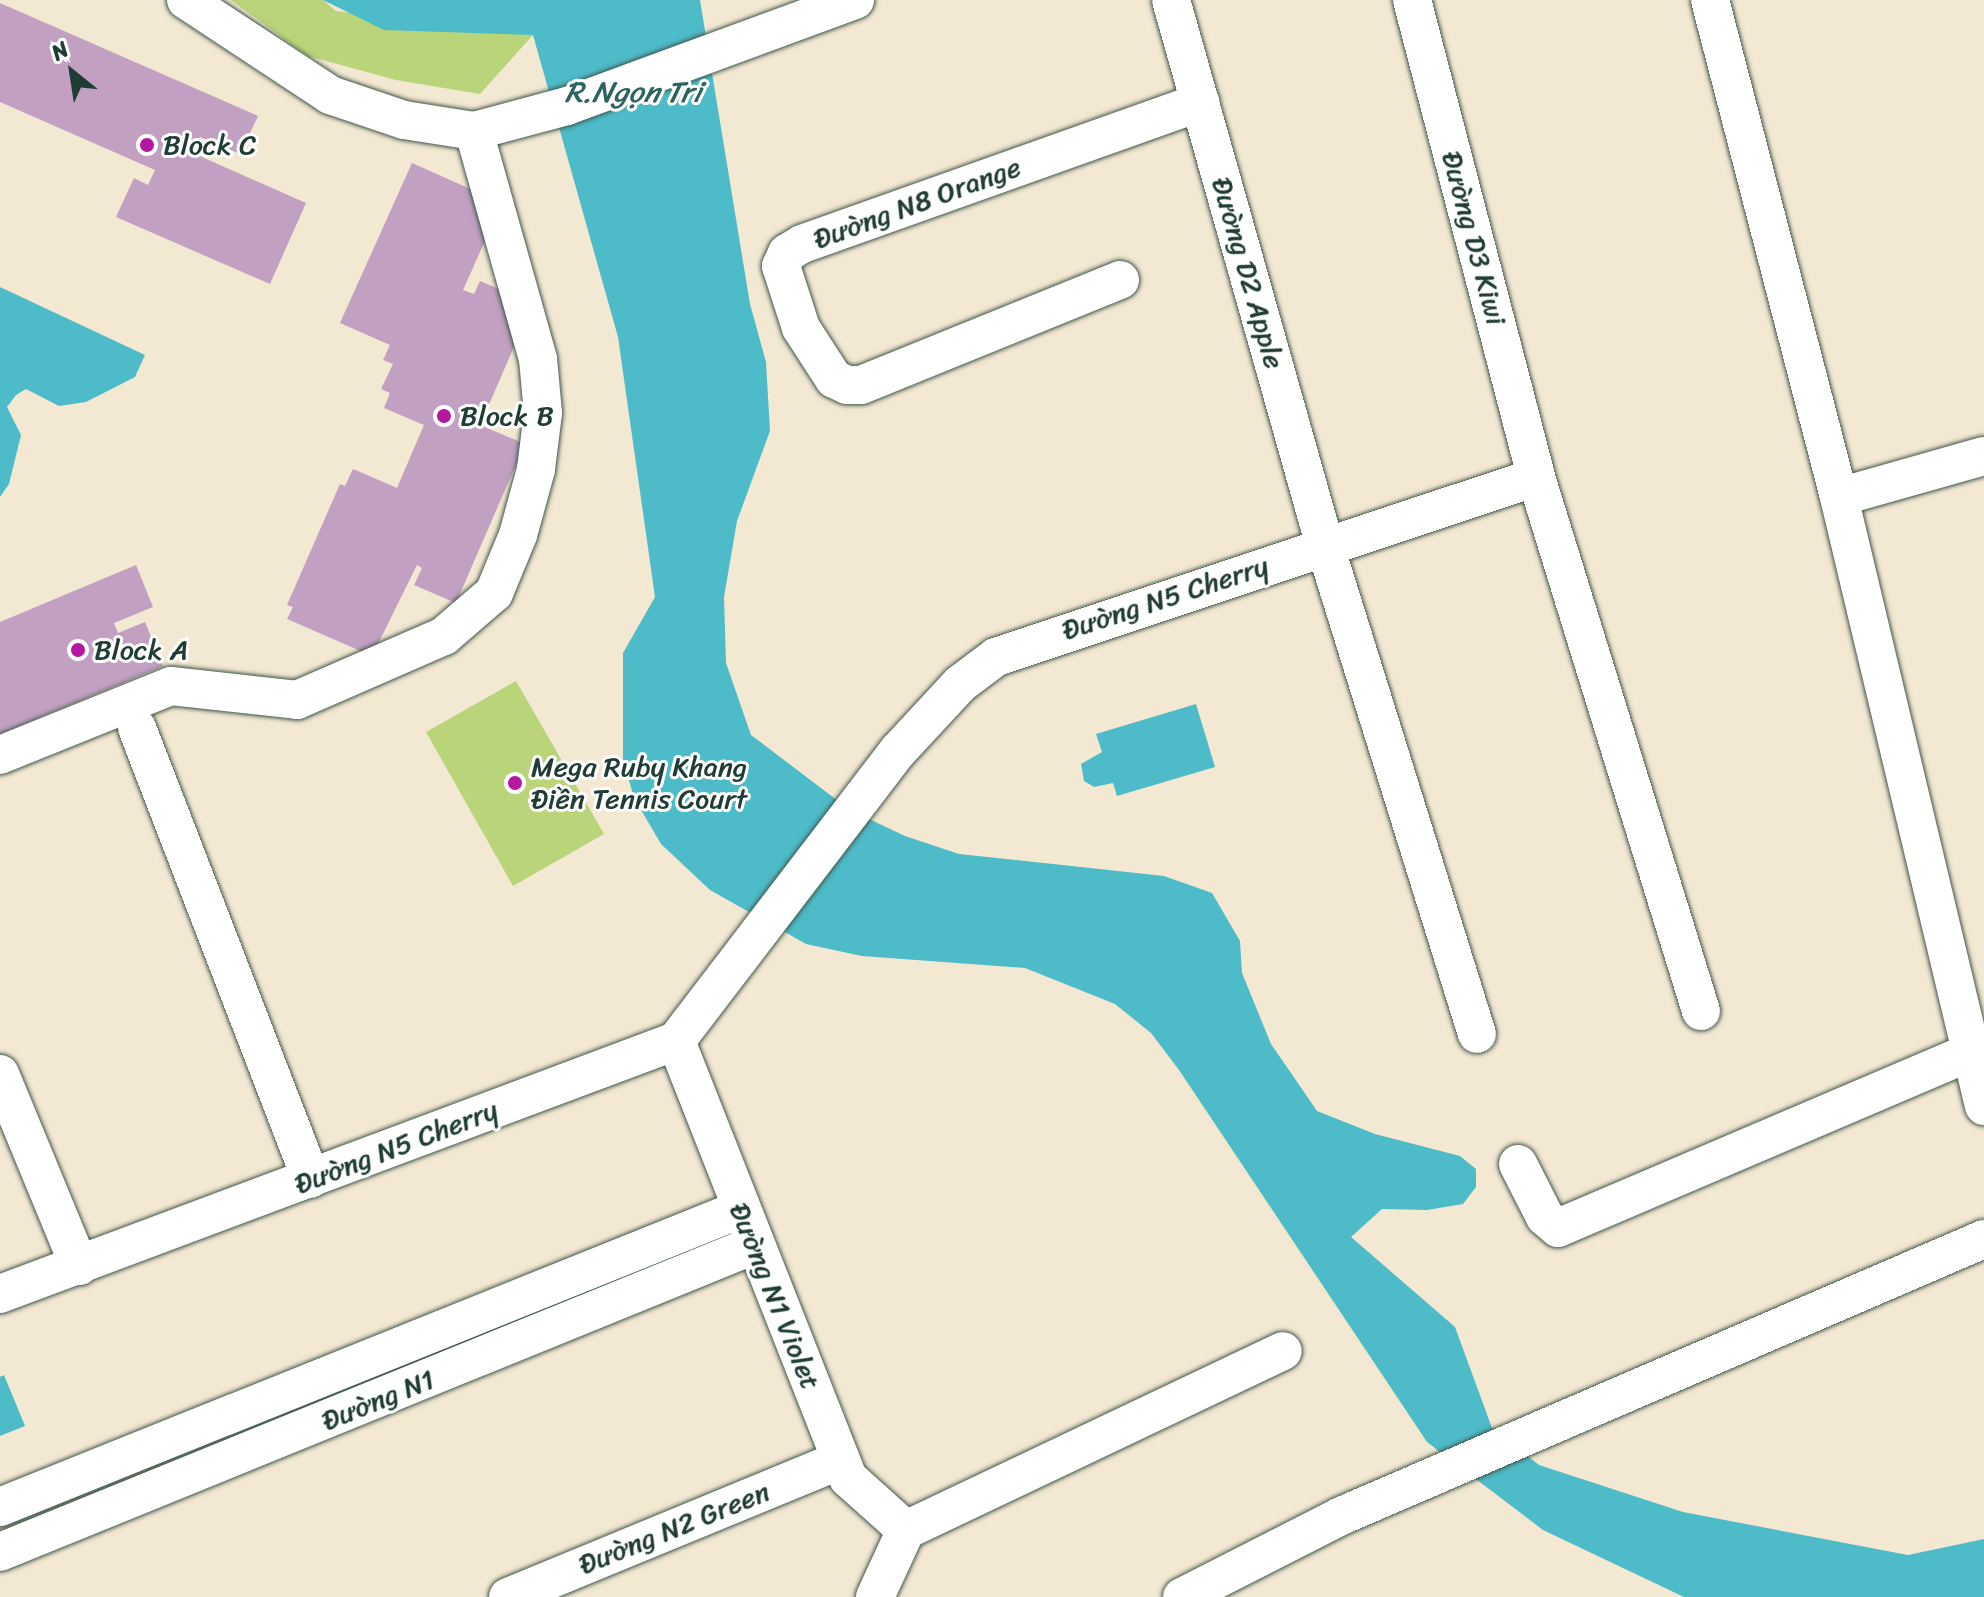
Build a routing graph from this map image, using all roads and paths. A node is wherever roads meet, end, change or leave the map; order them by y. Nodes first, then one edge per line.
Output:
1 (186, 0) edge
2 (855, 0) edge
3 (1171, 0) edge
4 (1412, 0) edge
5 (1710, 0) edge
6 (1200, 102) junction
7 (474, 131) junction
8 (1120, 280) dead end
9 (1984, 456) edge
10 (1536, 477) junction
11 (1839, 497) junction
12 (1325, 546) junction
13 (137, 728) dead end
14 (0, 755) edge
15 (1701, 1011) dead end
16 (1477, 1034) dead end
17 (676, 1041) junction
18 (1969, 1053) junction
19 (0, 1074) edge
20 (1984, 1106) edge
21 (1518, 1164) dead end
22 (311, 1179) junction
23 (741, 1209) junction
24 (1984, 1239) edge
25 (754, 1245) junction
26 (79, 1266) junction
27 (0, 1294) edge
28 (1283, 1351) dead end
29 (343, 1369) junction
30 (359, 1408) junction
31 (841, 1460) junction
32 (0, 1507) edge
33 (906, 1530) junction
34 (0, 1552) edge
35 (508, 1597) edge
36 (875, 1597) edge
37 (1182, 1597) edge

1 - 7 street
2 - 7 street
3 - 6 street, Đường D2 Apple
4 - 10 street, Đường D3 Kiwi
5 - 11 street
6 - 8 street, Đường N8 Orange
6 - 12 street, Đường D2 Apple
7 - 14 street
9 - 11 street
10 - 12 street, Đường N5 Cherry
10 - 15 street, Đường D3 Kiwi
11 - 18 street
12 - 16 street, Đường D2 Apple
12 - 17 street, Đường N5 Cherry
13 - 22 street
17 - 22 street, Đường N5 Cherry
17 - 23 street, Đường N1 Violet
18 - 20 street
18 - 21 street
19 - 26 street
22 - 26 street, Đường N5 Cherry
23 - 25 street, Đường N1 Violet
23 - 29 street, Đường N1
24 - 37 street
25 - 30 street, Đường N1
25 - 31 street, Đường N1 Violet
26 - 27 street, Đường N5 Cherry
28 - 33 street
29 - 30 street
29 - 32 street, Đường N1
30 - 34 street, Đường N1
31 - 33 street, Đường N1 Violet
31 - 35 street, Đường N2 Green
33 - 36 street

